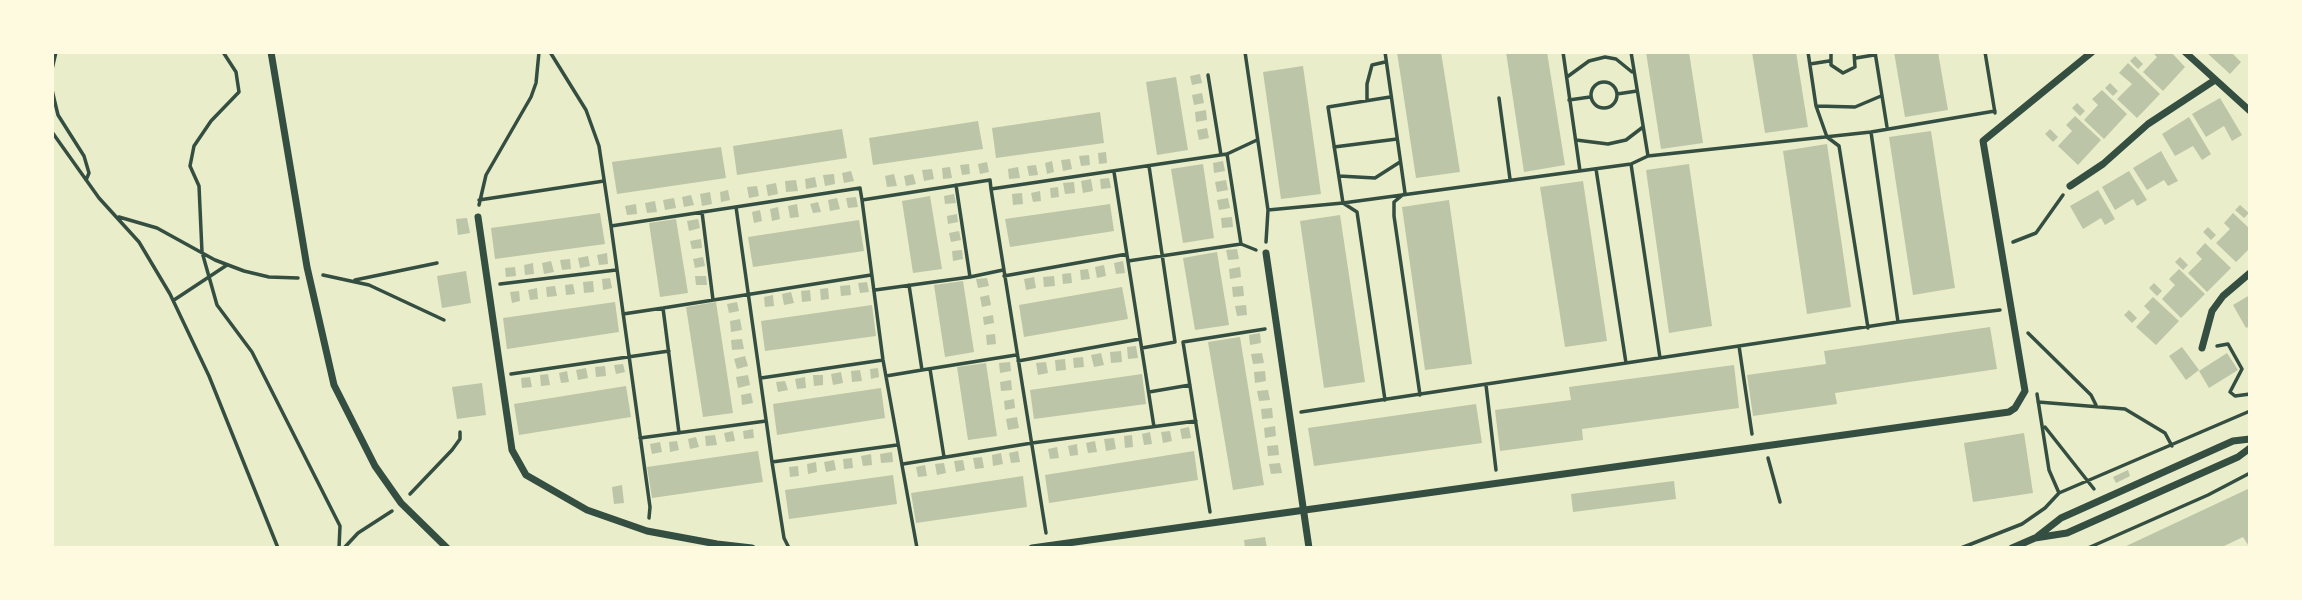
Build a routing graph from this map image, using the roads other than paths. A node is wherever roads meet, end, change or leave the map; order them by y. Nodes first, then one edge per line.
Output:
1 (271, 52) edge
2 (2092, 52) edge
3 (2185, 52) edge
4 (2215, 80) junction
5 (2249, 111) edge
6 (2070, 186) road end
7 (478, 217) road end
8 (1266, 253) road end
9 (2249, 273) edge
10 (2202, 348) road end
11 (2249, 439) edge
12 (2249, 448) edge
13 (1303, 510) junction
14 (2035, 538) junction
15 (1048, 546) edge
16 (447, 548) edge
17 (752, 548) edge
18 (1032, 548) edge
19 (1309, 548) edge
20 (2012, 548) edge
21 (2039, 548) edge

1 - 16 street
2 - 13 street
3 - 4 street
4 - 5 street
4 - 6 street
7 - 17 street
8 - 13 street
9 - 10 street
11 - 14 street
12 - 14 street
13 - 15 street
13 - 19 street
14 - 20 street
14 - 21 street
15 - 18 street

